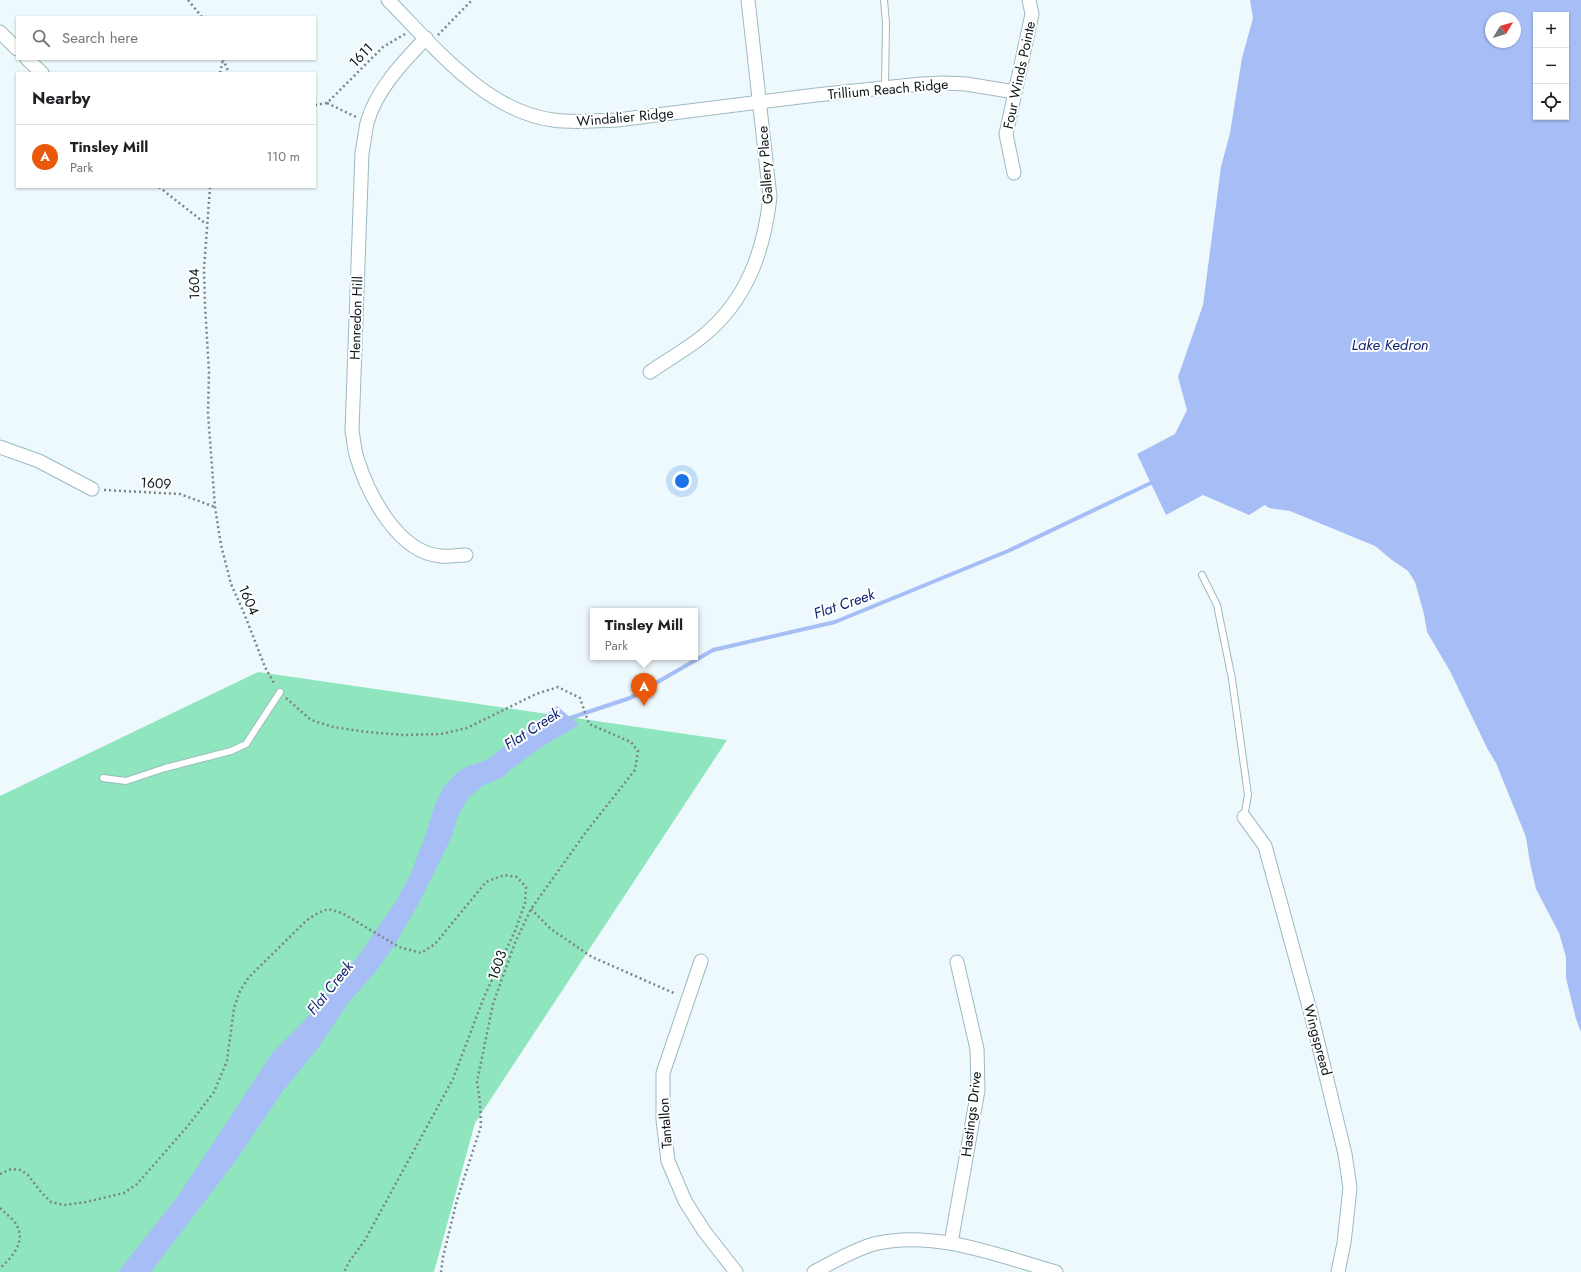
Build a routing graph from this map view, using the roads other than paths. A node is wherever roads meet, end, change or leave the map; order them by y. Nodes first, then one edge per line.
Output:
1 (388, 0) edge
2 (748, 0) edge
3 (884, 0) edge
4 (1028, 0) edge
5 (0, 32) edge
6 (428, 40) junction
7 (16, 48) edge
8 (28, 60) edge
9 (41, 72) edge
10 (885, 87) junction
11 (1015, 92) junction
12 (760, 102) junction
13 (1014, 174) dead end
14 (650, 372) dead end
15 (0, 447) edge
16 (92, 489) road end
17 (466, 554) dead end
18 (1202, 575) dead end
19 (280, 692) road end
20 (103, 778) dead end
21 (1244, 817) joint
22 (701, 961) dead end
23 (957, 962) dead end
24 (951, 1243) junction
25 (736, 1272) edge
26 (814, 1272) edge
27 (1056, 1272) edge
28 (1338, 1272) edge

1 - 6 street, Windalier Ridge
2 - 12 street, Gallery Place
3 - 10 lane
4 - 11 street, Four Winds Pointe
5 - 7 street
6 - 12 street, Windalier Ridge
6 - 17 street, Henredon Hill
8 - 9 street
10 - 11 street, Trillium Reach Ridge
10 - 12 street, Trillium Reach Ridge
11 - 13 street, Four Winds Pointe
12 - 14 street, Gallery Place
15 - 16 street
18 - 21 lane
19 - 20 lane
21 - 28 street, Wingspread
22 - 25 street, Tantallon
23 - 24 street, Hastings Drive
24 - 26 street
24 - 27 street

